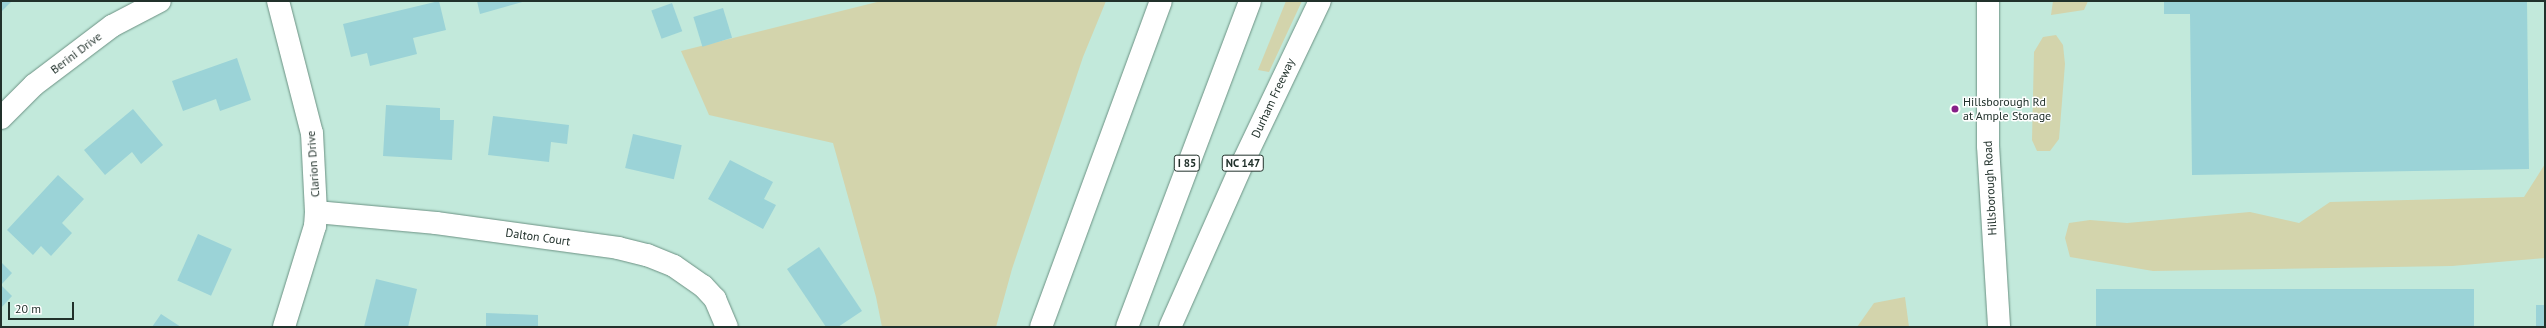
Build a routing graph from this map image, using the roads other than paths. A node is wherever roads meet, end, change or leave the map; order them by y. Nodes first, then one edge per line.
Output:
1 (160, 1) edge
2 (278, 1) edge
3 (1161, 1) edge
4 (1250, 1) edge
5 (1320, 1) edge
6 (1988, 1) edge
7 (1, 118) edge
8 (316, 212) junction
9 (284, 327) edge
10 (727, 327) edge
11 (1041, 327) edge
12 (1127, 327) edge
13 (1170, 327) edge
14 (1999, 327) edge

1 - 7 main road, Berini Drive
2 - 8 main road, Clarion Drive
3 - 11 main road
4 - 12 main road, I 85
5 - 13 main road, Durham Freeway / NC 147
6 - 14 main road, Hillsborough Road
8 - 9 main road, Clarion Drive
8 - 10 main road, Dalton Court

